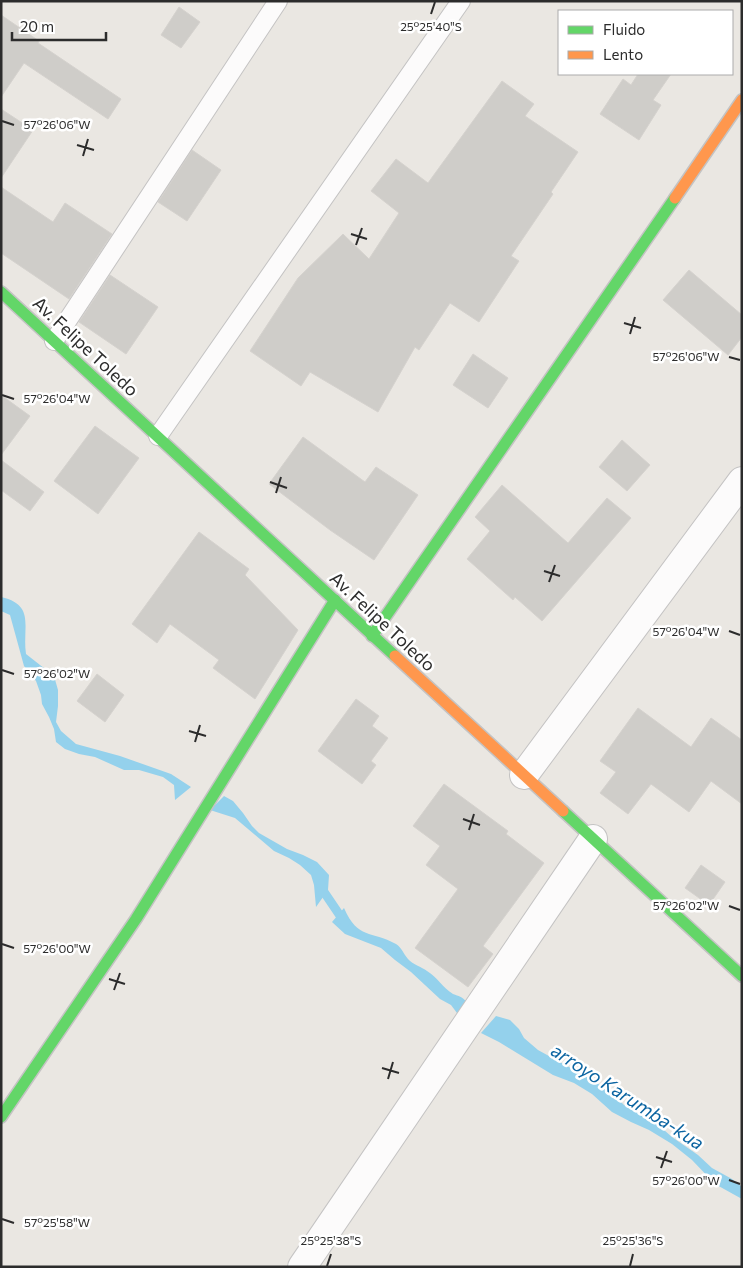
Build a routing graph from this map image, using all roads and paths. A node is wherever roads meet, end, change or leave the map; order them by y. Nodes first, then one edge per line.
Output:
1 (278, 1) edge
2 (461, 1) edge
3 (742, 100) edge
4 (1, 292) edge
5 (54, 341) junction
6 (158, 436) junction
7 (742, 481) edge
8 (334, 600) junction
9 (372, 636) junction
10 (524, 775) junction
11 (593, 839) junction
12 (742, 976) edge
13 (1, 1117) edge
14 (302, 1267) edge

1 - 5 lane
2 - 6 lane
3 - 9 street
4 - 5 street, Av. Felipe Toledo
5 - 6 street, Av. Felipe Toledo
6 - 8 street, Av. Felipe Toledo
7 - 10 street
8 - 9 street, Av. Felipe Toledo
8 - 13 street
9 - 10 street, Av. Felipe Toledo
10 - 11 street, Av. Felipe Toledo
11 - 12 street, Av. Felipe Toledo
11 - 14 street

